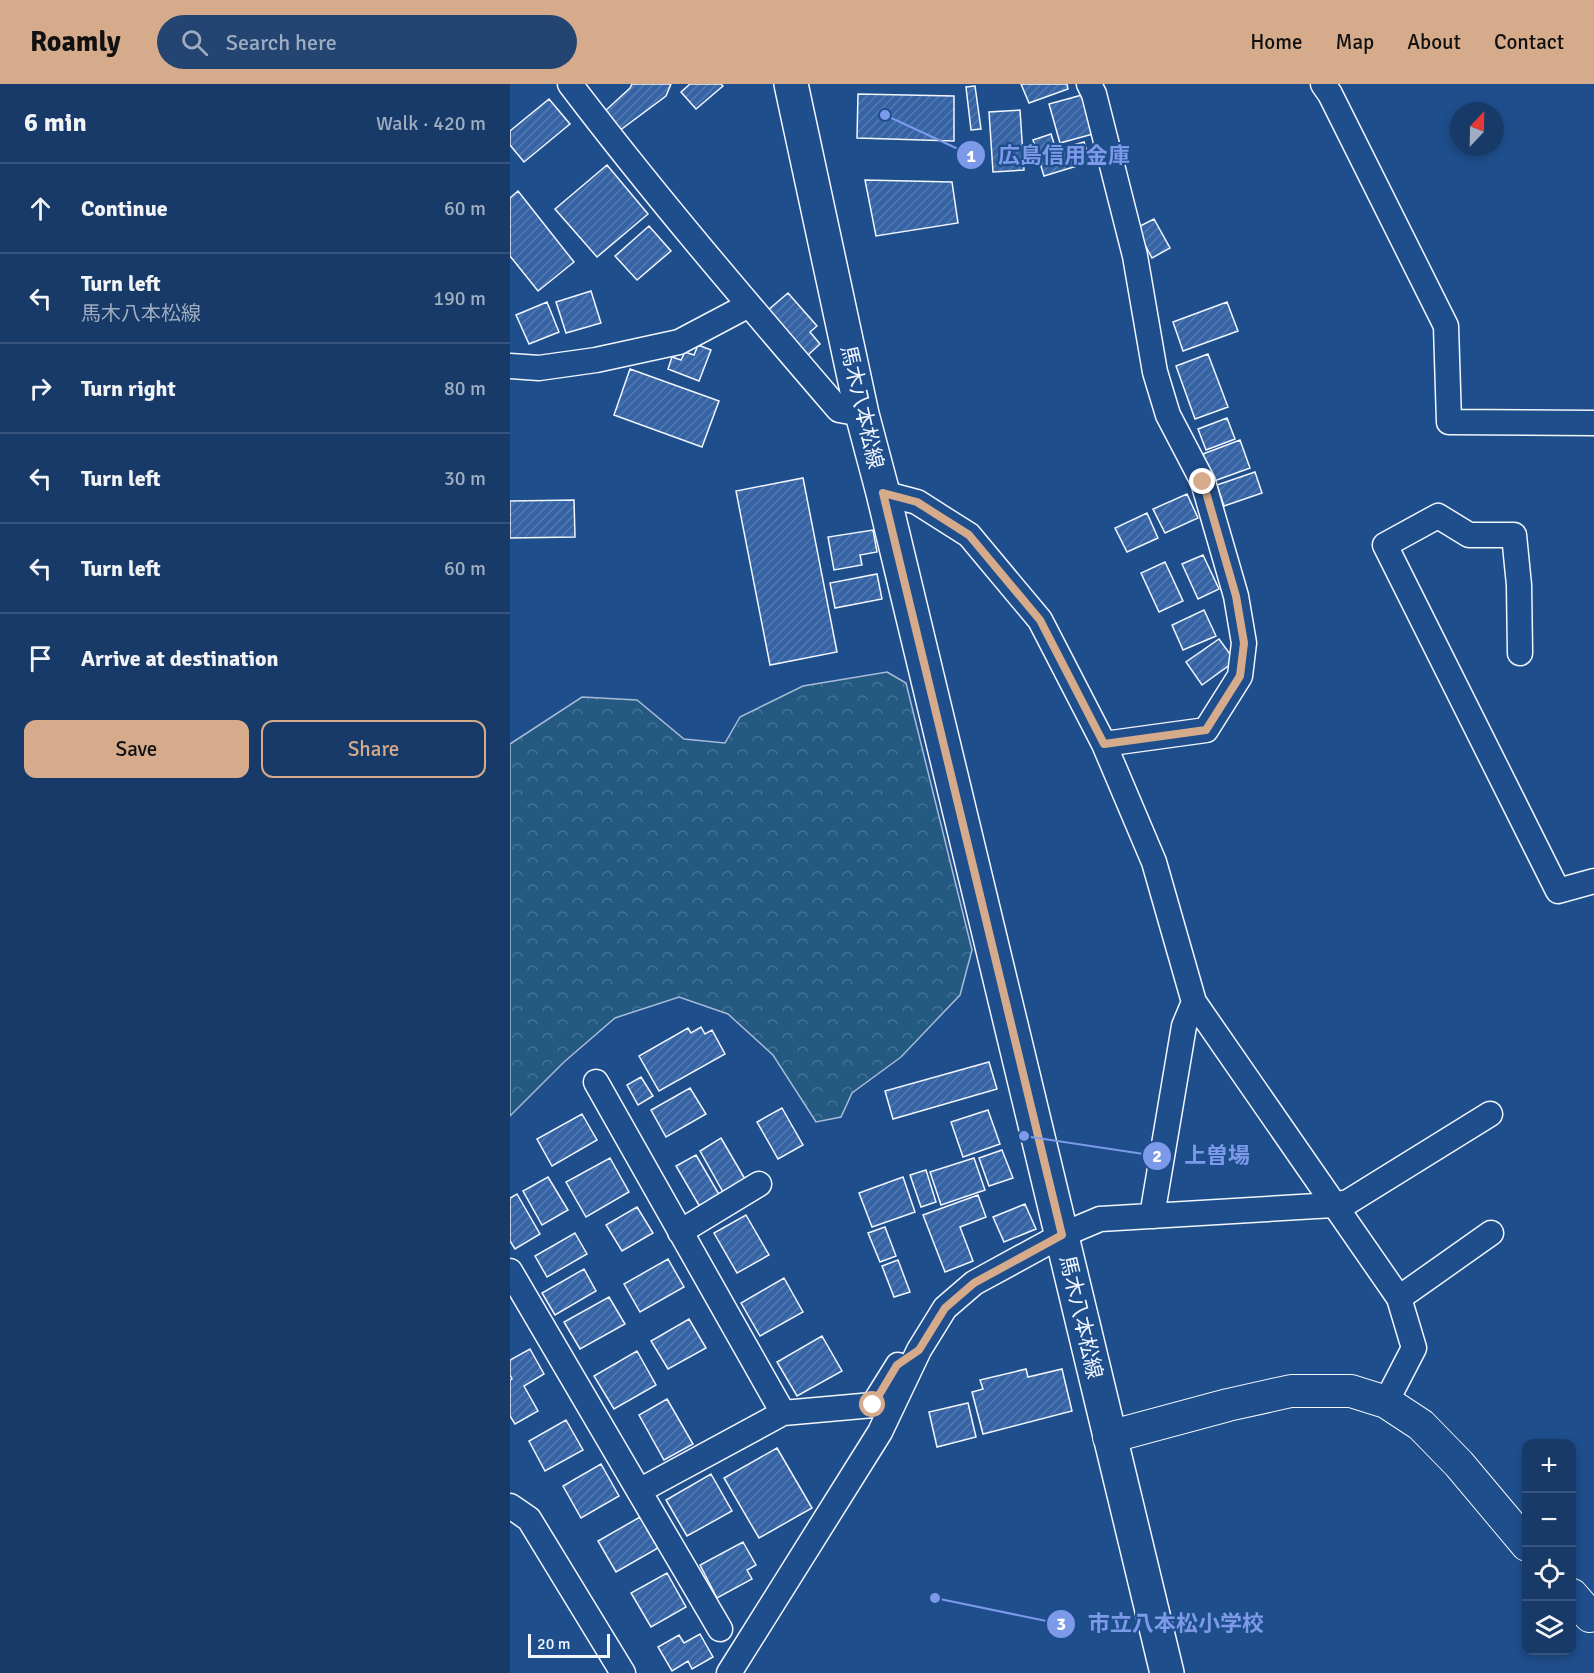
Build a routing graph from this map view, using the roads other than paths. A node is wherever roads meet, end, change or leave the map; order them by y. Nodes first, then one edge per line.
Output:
1 (570, 84) edge
2 (791, 84) edge
3 (1089, 84) edge
4 (1323, 84) edge
5 (749, 305) junction
6 (510, 366) edge
7 (862, 414) junction
8 (1594, 423) edge
9 (883, 493) junction
10 (1520, 652) dead end
11 (1104, 744) junction
12 (1594, 881) edge
13 (1194, 1002) junction
14 (596, 1082) dead end
15 (1490, 1114) dead end
16 (759, 1184) dead end
17 (1333, 1205) junction
18 (1154, 1216) junction
19 (680, 1232) junction
20 (1491, 1233) dead end
21 (1062, 1235) junction
22 (510, 1271) edge
23 (1399, 1298) junction
24 (919, 1350) junction
25 (1386, 1402) junction
26 (783, 1413) junction
27 (1109, 1437) junction
28 (639, 1491) junction
29 (510, 1506) edge
30 (1522, 1539) edge
31 (720, 1629) dead end
32 (623, 1673) edge
33 (729, 1673) edge
34 (1167, 1673) edge

1 - 5 street
2 - 7 main road, 馬木八本松線
3 - 11 street
4 - 8 street
5 - 6 street
5 - 7 street
7 - 9 main road, 馬木八本松線
9 - 11 street
9 - 21 main road, 馬木八本松線
10 - 12 street
11 - 13 street
13 - 17 street
13 - 18 street
14 - 19 street
15 - 17 street
16 - 19 street
17 - 18 street
17 - 23 street
18 - 21 street
19 - 26 street
20 - 23 street
21 - 24 street
21 - 27 main road, 馬木八本松線
22 - 28 street
23 - 25 street
24 - 26 street
24 - 33 street
25 - 27 street
25 - 30 street
26 - 28 street
27 - 34 main road, 馬木八本松線
28 - 31 street
29 - 32 street

